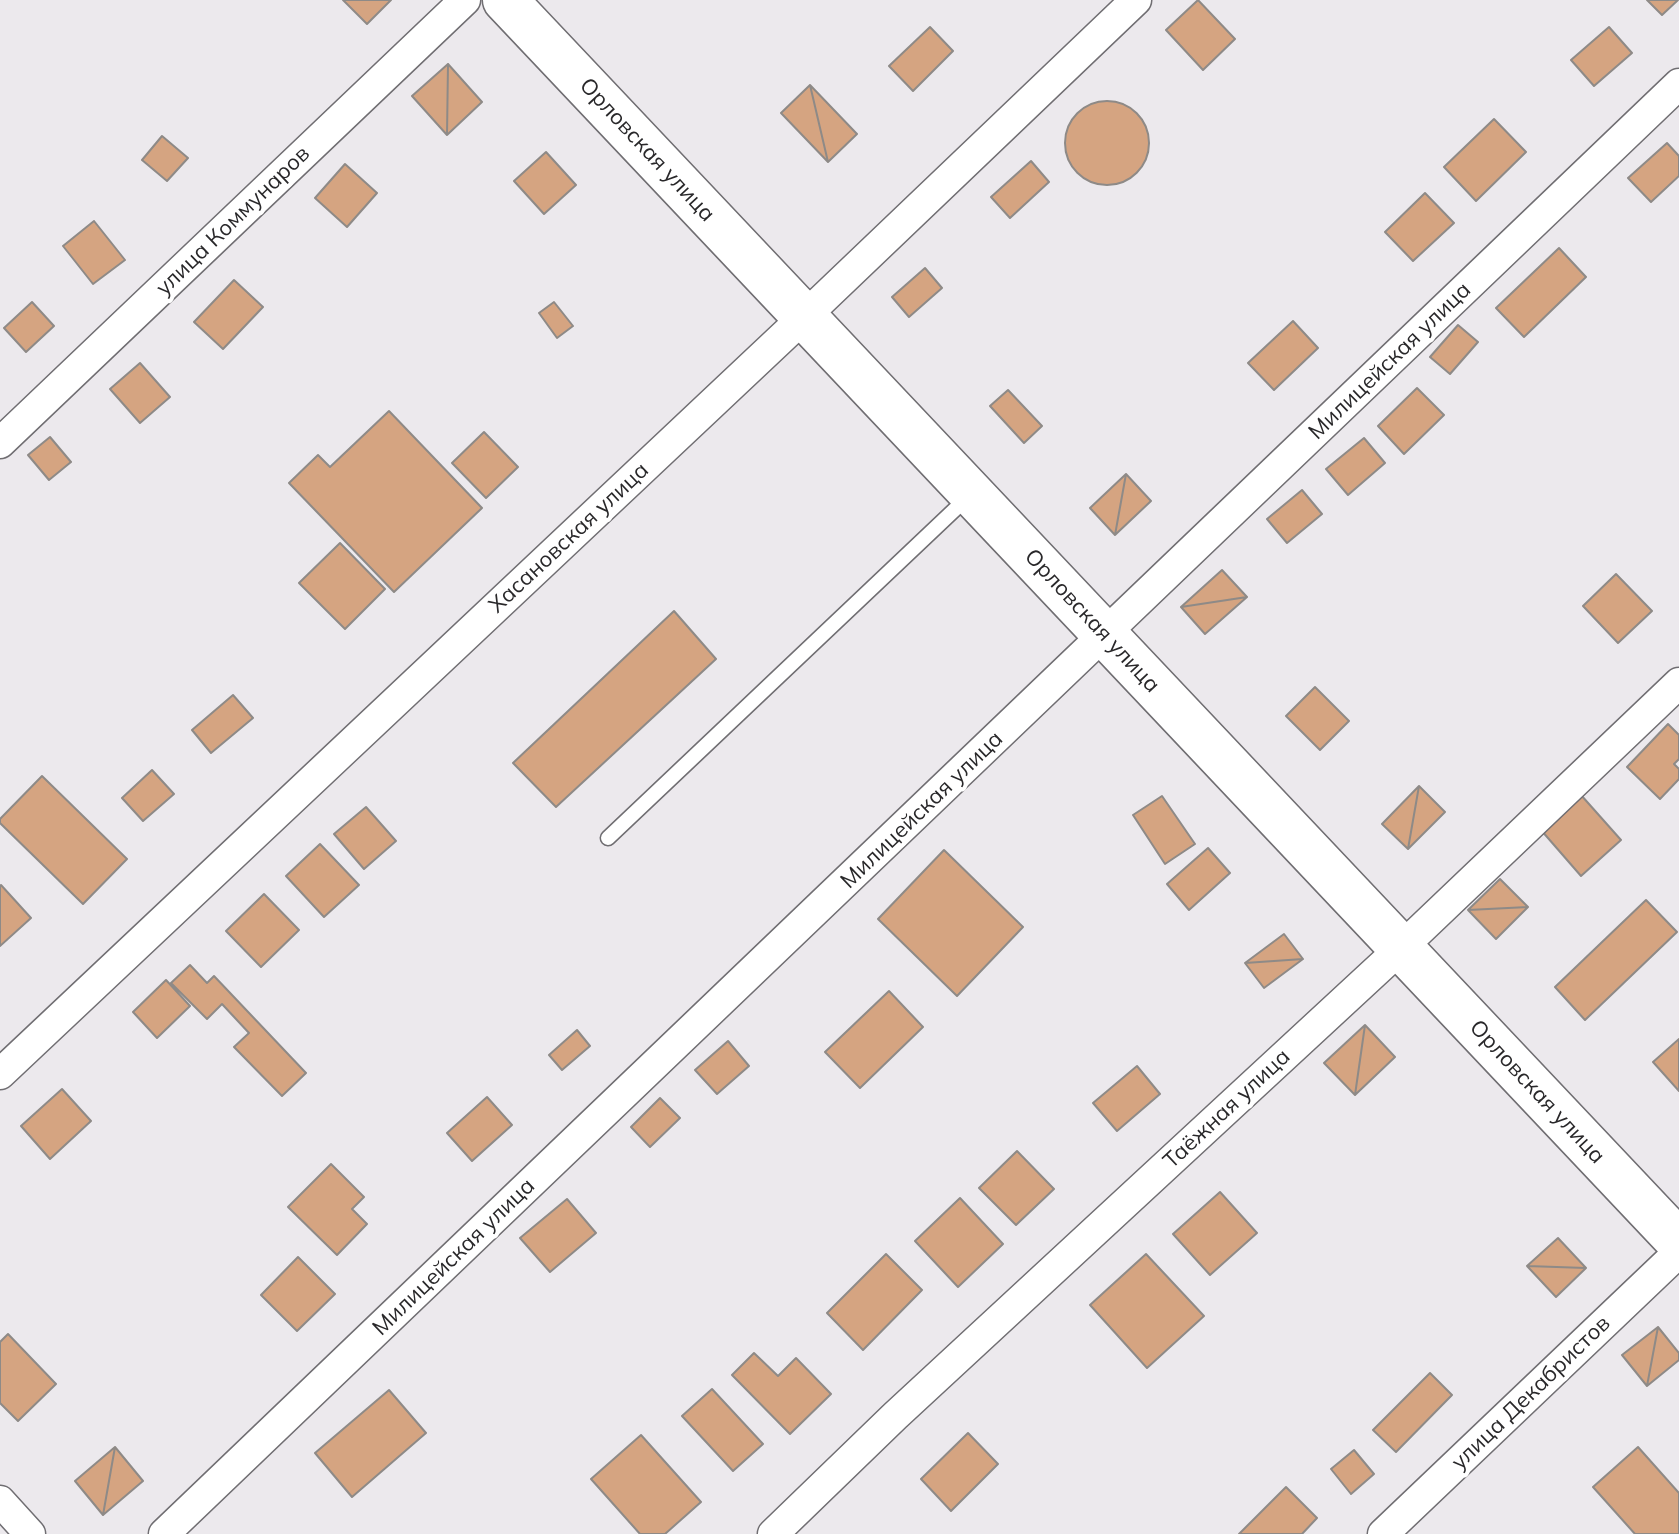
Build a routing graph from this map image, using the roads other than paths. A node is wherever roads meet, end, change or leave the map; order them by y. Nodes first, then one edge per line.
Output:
1 (465, 0) edge
2 (505, 0) edge
3 (1136, 0) edge
4 (1679, 84) edge
5 (804, 317) junction
6 (0, 443) edge
7 (971, 494) junction
8 (1105, 635) junction
9 (1679, 683) edge
10 (608, 838) dead end
11 (1401, 948) junction
12 (0, 1074) edge
13 (1679, 1242) edge
14 (1679, 1252) edge
15 (0, 1501) edge
16 (30, 1534) edge
17 (164, 1534) edge
18 (773, 1534) edge
19 (1383, 1534) edge

1 - 6 street, улица Коммунаров
2 - 5 highway, Орловская улица
3 - 5 street, Хасановская улица
4 - 8 street, Милицейская улица
5 - 7 highway, Орловская улица
5 - 12 street, Хасановская улица
7 - 8 highway, Орловская улица
7 - 10 lane
8 - 11 highway, Орловская улица
8 - 17 street, Милицейская улица
9 - 11 street, Таёжная улица
11 - 13 highway, Орловская улица
11 - 18 street, Таёжная улица
14 - 19 street, улица Декабристов
15 - 16 street

